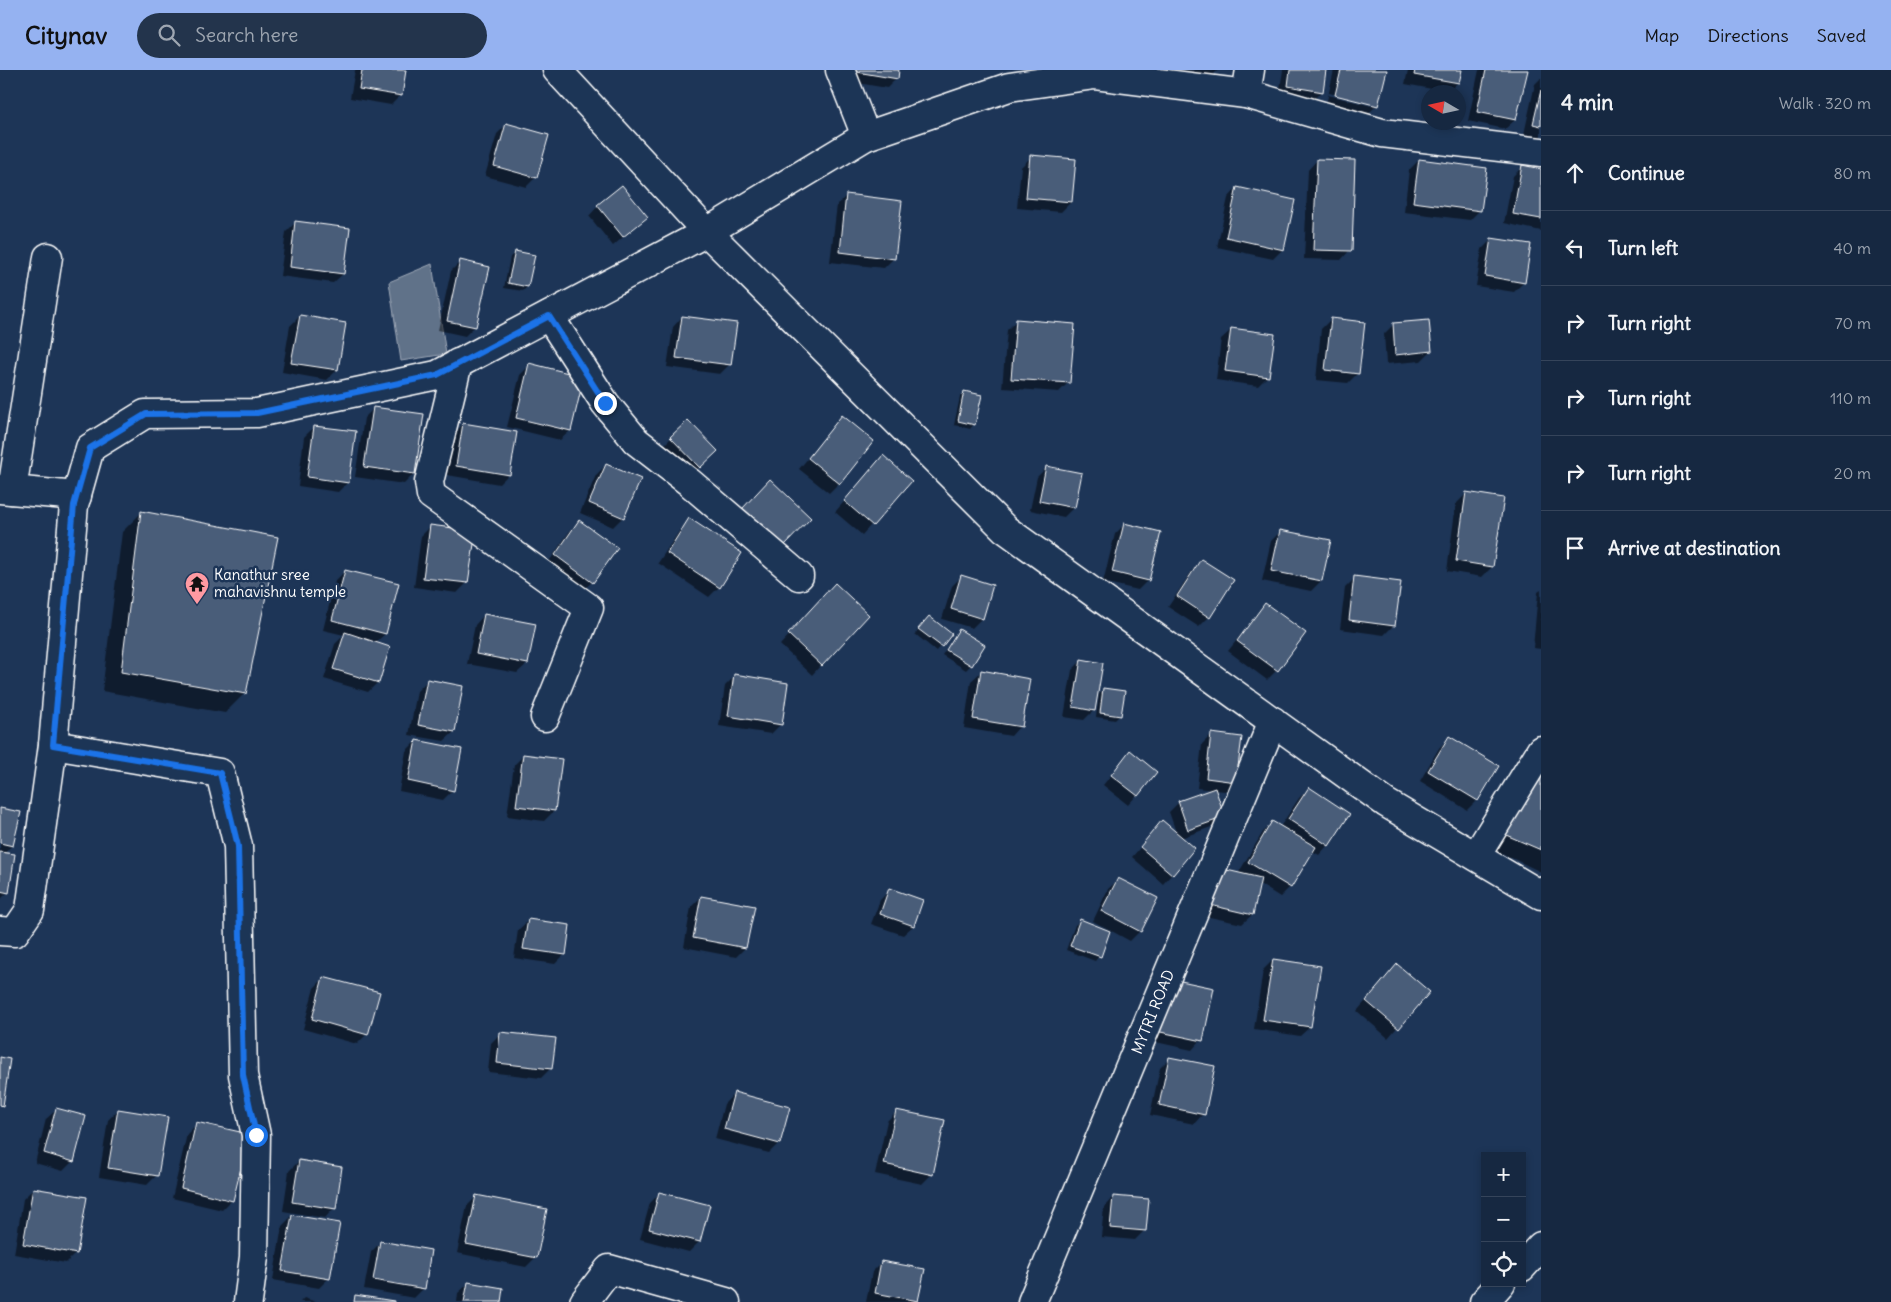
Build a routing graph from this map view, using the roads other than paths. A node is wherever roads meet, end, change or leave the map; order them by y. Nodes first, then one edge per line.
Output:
1 (557, 70) edge
2 (840, 70) edge
3 (1248, 82) edge
4 (866, 136) junction
5 (1541, 152) edge
6 (708, 232) junction
7 (48, 257) dead end
8 (549, 316) junction
9 (458, 363) junction
10 (6, 490) edge
11 (77, 496) junction
12 (799, 576) dead end
13 (545, 717) dead end
14 (1273, 721) junction
15 (53, 745) junction
16 (1541, 750) edge
17 (1476, 856) junction
18 (1541, 895) edge
19 (0, 931) edge
20 (1541, 1239) edge
21 (1541, 1246) edge
22 (1526, 1256) edge
23 (1526, 1263) edge
24 (1497, 1287) edge
25 (1511, 1287) edge
26 (248, 1302) edge
27 (584, 1302) edge
28 (726, 1302) edge
29 (1032, 1302) edge
30 (1484, 1302) edge
31 (1509, 1302) edge

1 - 6 street
2 - 4 street
3 - 4 street
3 - 5 street
4 - 6 street
6 - 8 street
6 - 14 street
7 - 10 street
8 - 9 street
8 - 12 street
9 - 11 street
9 - 13 street
10 - 11 street
11 - 15 street
14 - 17 street
14 - 29 street, MYTRI ROAD
15 - 19 street
15 - 26 street
16 - 17 street
17 - 18 street
20 - 22 street
21 - 23 street
24 - 30 street
25 - 31 street
27 - 28 street

